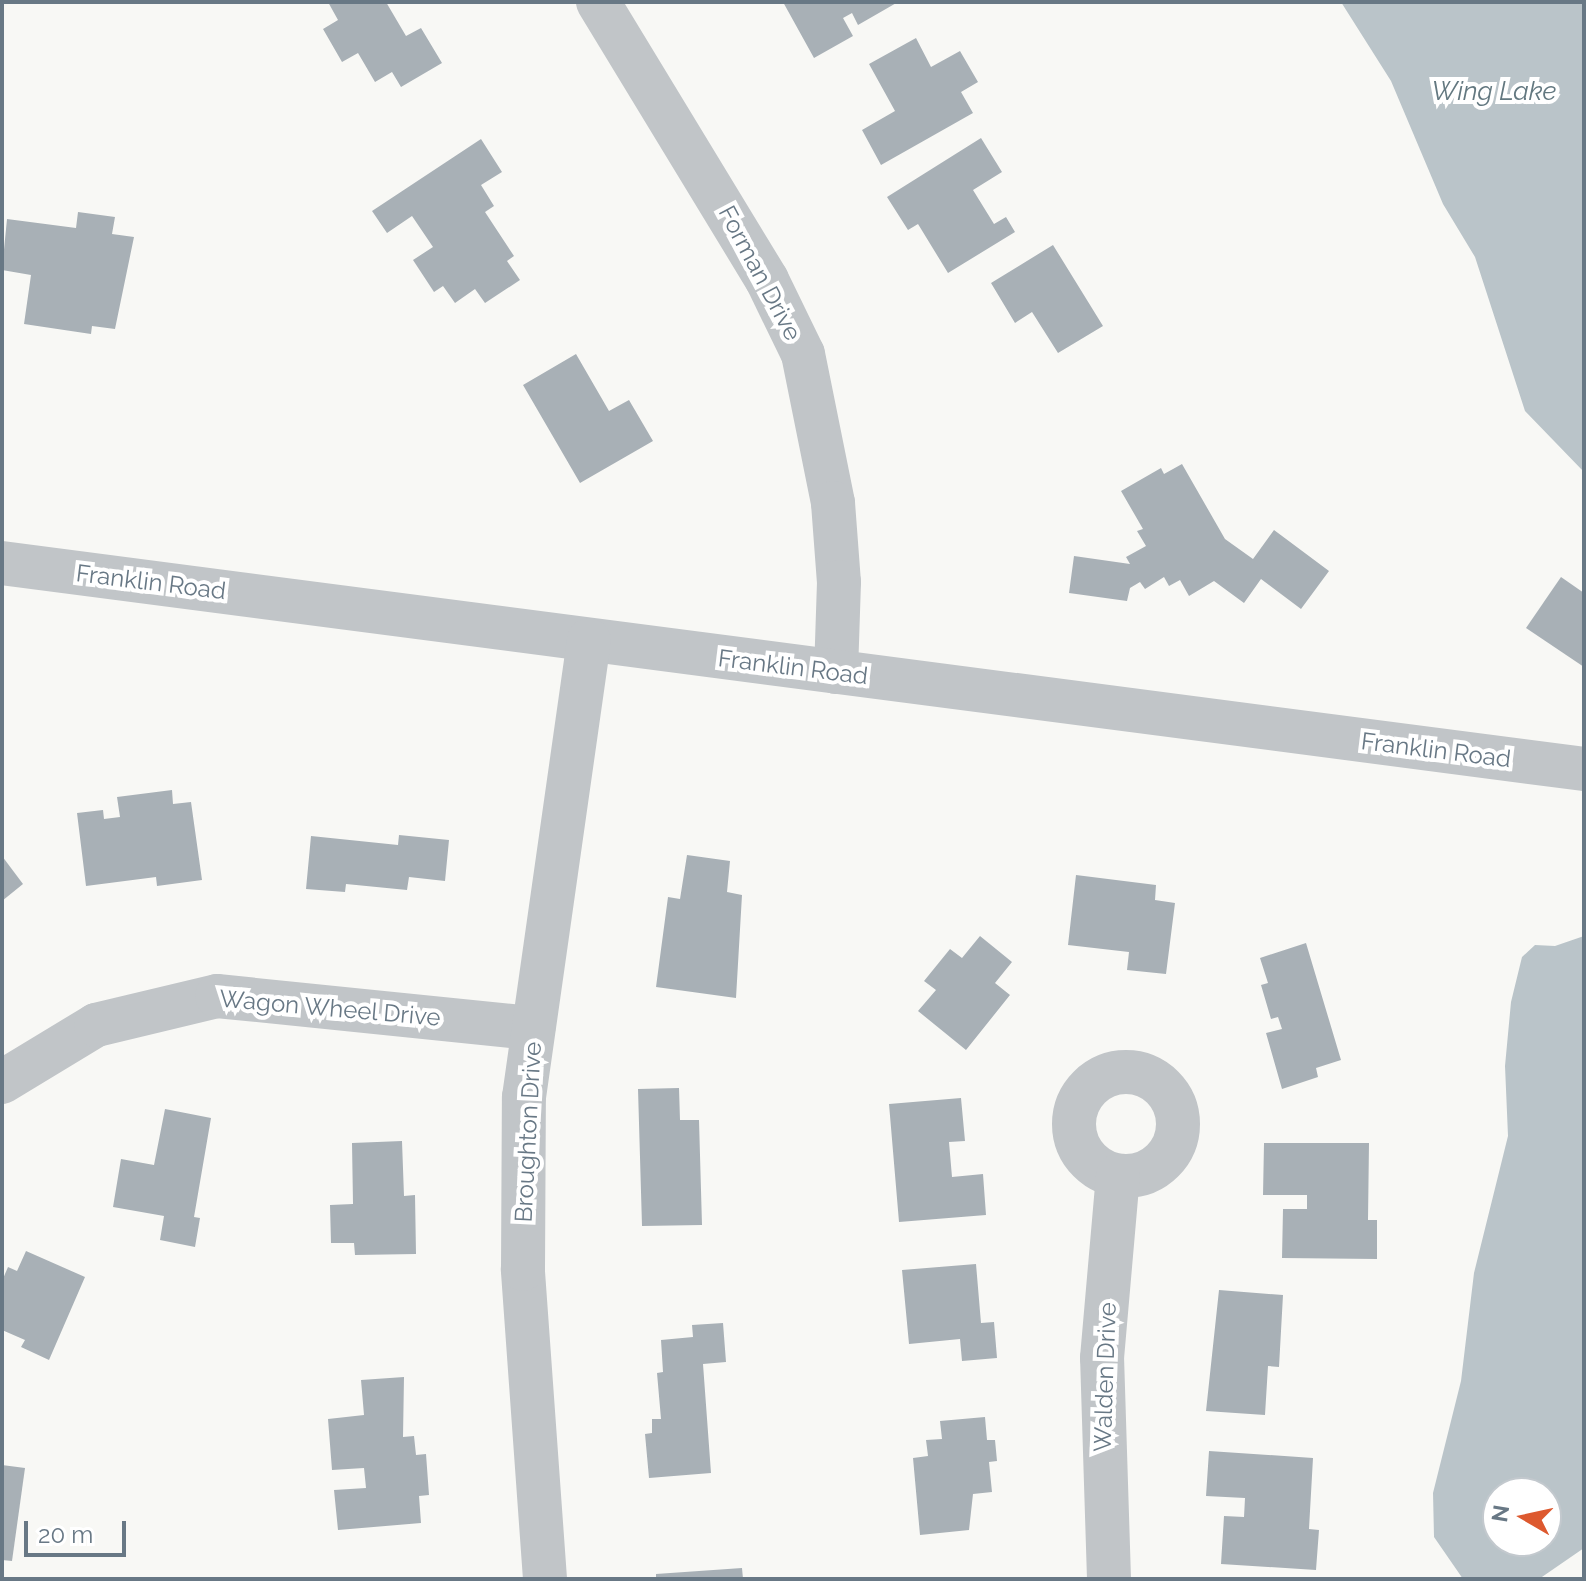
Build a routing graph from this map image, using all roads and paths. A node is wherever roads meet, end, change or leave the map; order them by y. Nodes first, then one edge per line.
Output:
1 (598, 2) edge
2 (2, 563) edge
3 (589, 641) junction
4 (836, 672) junction
5 (1584, 769) edge
6 (533, 1028) junction
7 (2, 1082) edge
8 (1118, 1176) dead end
9 (545, 1579) edge
10 (1109, 1579) edge

1 - 4 street, Forman Drive
2 - 3 street, Franklin Road
3 - 4 street, Franklin Road
3 - 6 street, Broughton Drive
4 - 5 street, Franklin Road
6 - 7 street, Wagon Wheel Drive
6 - 9 street, Broughton Drive
8 - 10 street, Walden Drive

